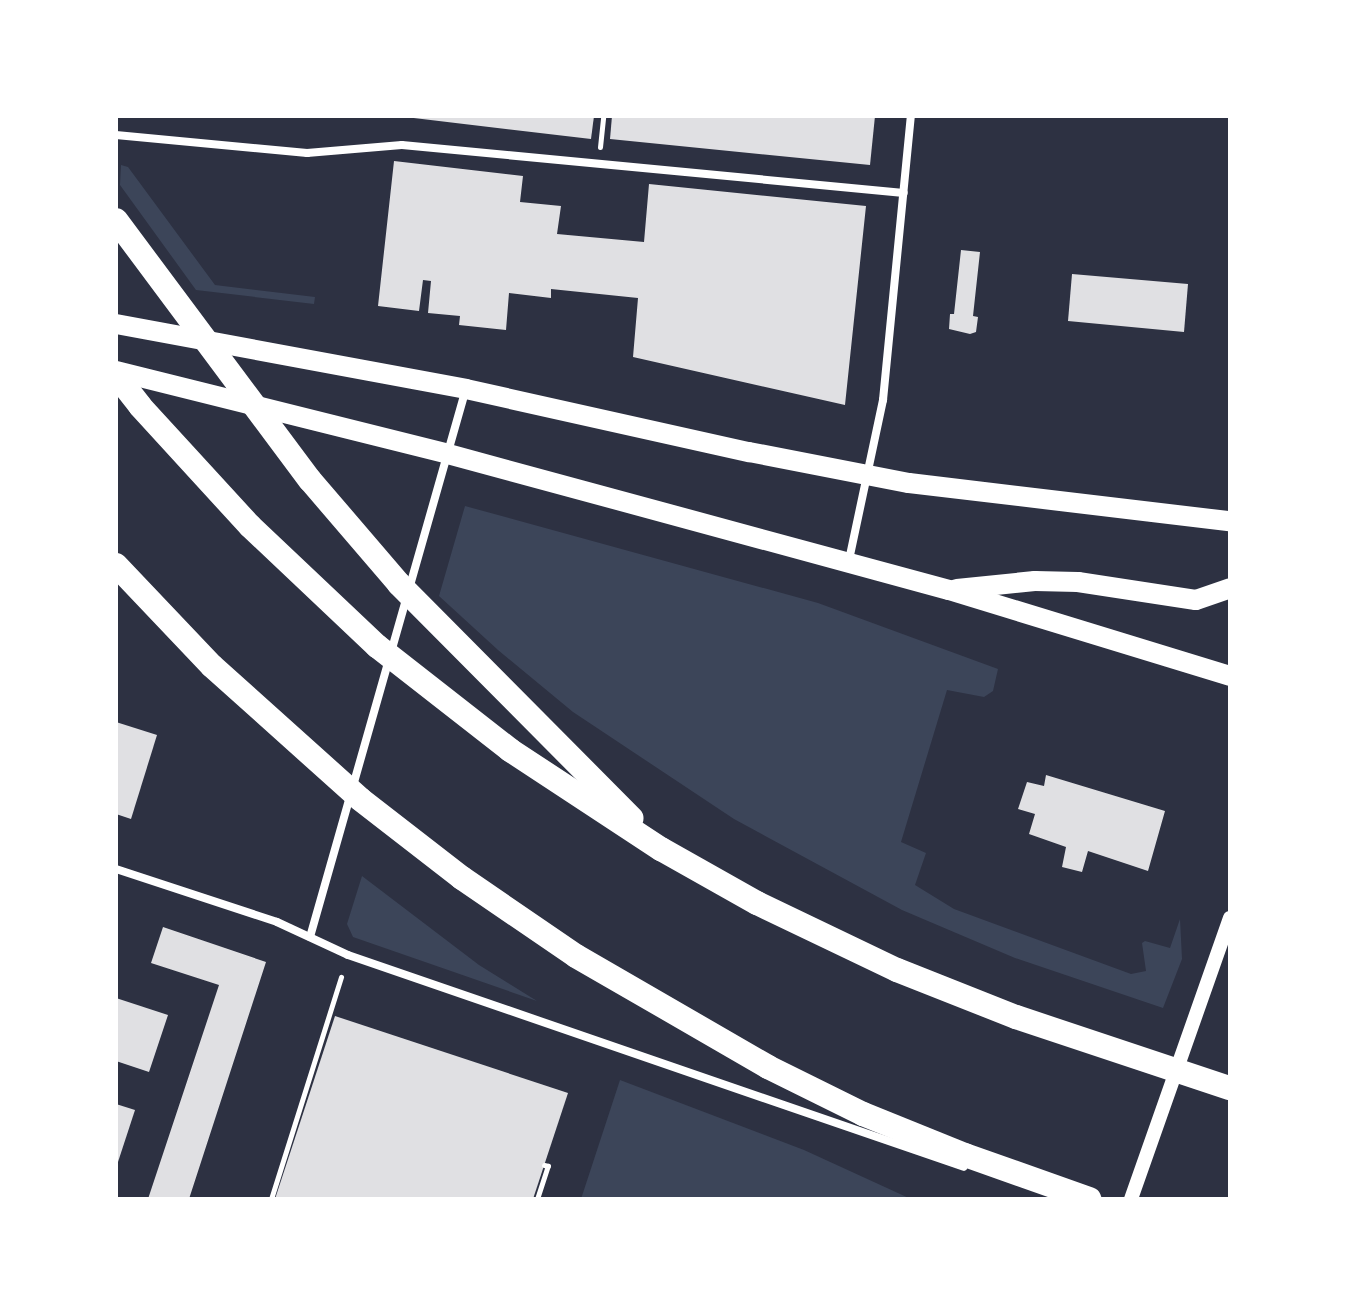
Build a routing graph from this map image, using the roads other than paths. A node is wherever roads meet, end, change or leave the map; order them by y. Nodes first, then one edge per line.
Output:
1 (911, 116) edge
2 (116, 135) edge
3 (904, 193) junction
4 (116, 220) edge
5 (116, 324) edge
6 (116, 373) edge
7 (466, 389) junction
8 (448, 454) junction
9 (869, 476) junction
10 (1230, 521) edge
11 (116, 565) edge
12 (848, 565) junction
13 (1230, 588) edge
14 (949, 590) junction
15 (1230, 676) edge
16 (661, 849) junction
17 (116, 869) edge
18 (1230, 918) edge
19 (310, 937) junction
20 (1230, 1088) edge
21 (981, 1173) dead end
22 (1089, 1199) edge
23 (1131, 1199) edge

1 - 3 street
2 - 3 street
3 - 9 street
4 - 16 highway
5 - 7 main road
6 - 8 main road
6 - 16 highway
7 - 8 street
7 - 9 main road
8 - 12 main road
8 - 19 street
9 - 10 main road
9 - 12 street
11 - 22 highway
12 - 14 main road
13 - 14 main road
14 - 15 main road
16 - 20 highway
17 - 19 street
18 - 23 street
19 - 21 street

